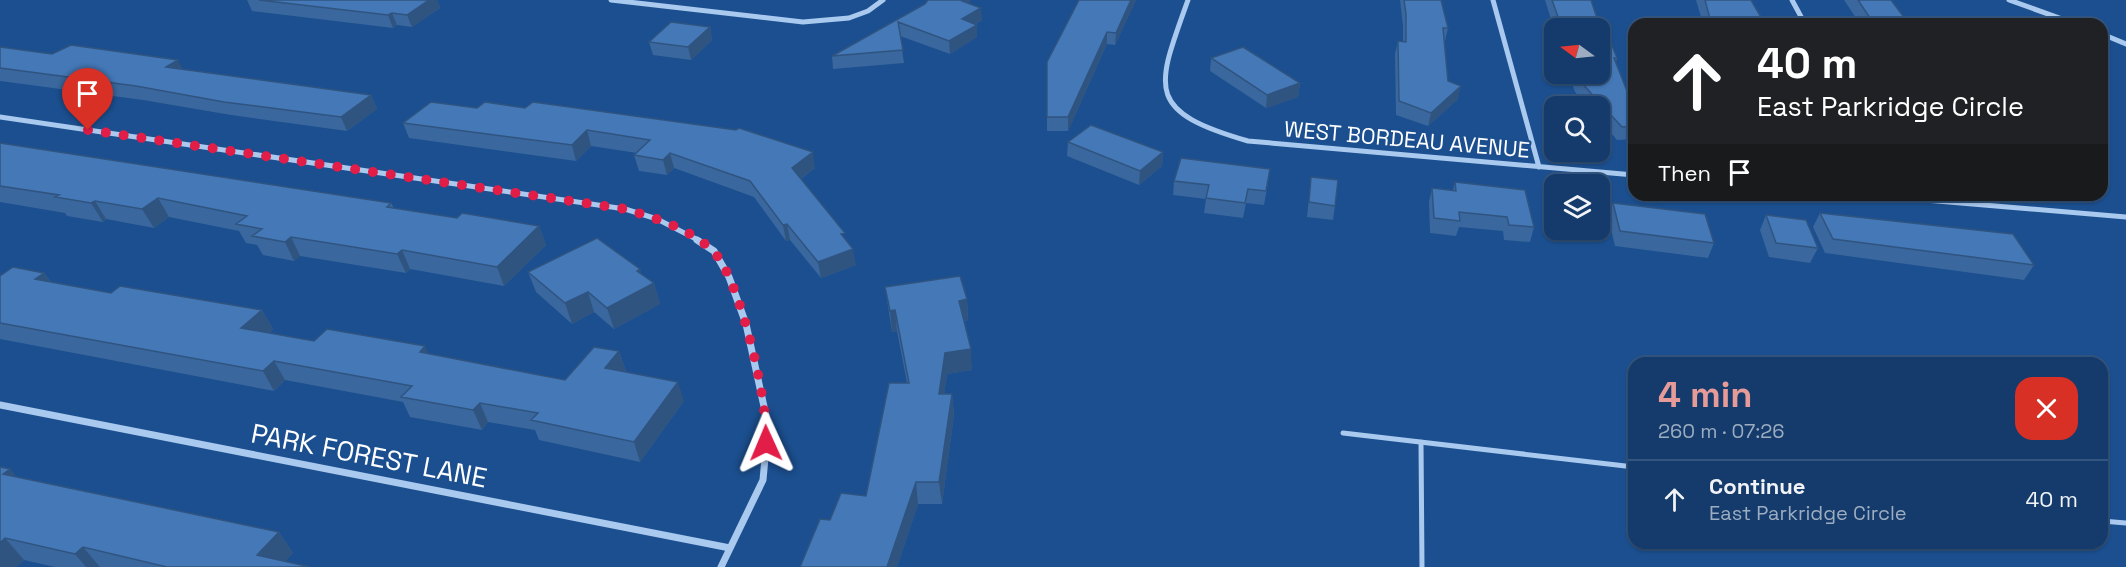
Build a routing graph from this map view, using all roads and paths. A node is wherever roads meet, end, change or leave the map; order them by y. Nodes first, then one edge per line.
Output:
1 (611, 0) edge
2 (883, 0) edge
3 (1188, 0) edge
4 (1493, 0) edge
5 (1792, 0) edge
6 (2009, 0) edge
7 (1802, 18) edge
8 (2059, 18) edge
9 (2108, 36) edge
10 (2126, 44) edge
11 (0, 117) edge
12 (1539, 167) junction
13 (1628, 174) edge
14 (1959, 201) edge
15 (2126, 217) edge
16 (0, 405) edge
17 (1342, 433) dead end
18 (1421, 442) junction
19 (1628, 466) edge
20 (2108, 522) edge
21 (2126, 523) edge
22 (730, 548) junction
23 (721, 567) edge
24 (1422, 567) edge

1 - 2 street
3 - 12 street, WEST BORDEAU AVENUE
4 - 12 street
5 - 7 street
6 - 8 street
9 - 10 street
11 - 22 street
12 - 13 street, WEST BORDEAU AVENUE
14 - 15 street
16 - 22 street, PARK FOREST LANE
17 - 18 lane
18 - 19 lane
18 - 24 lane
20 - 21 lane
22 - 23 street

